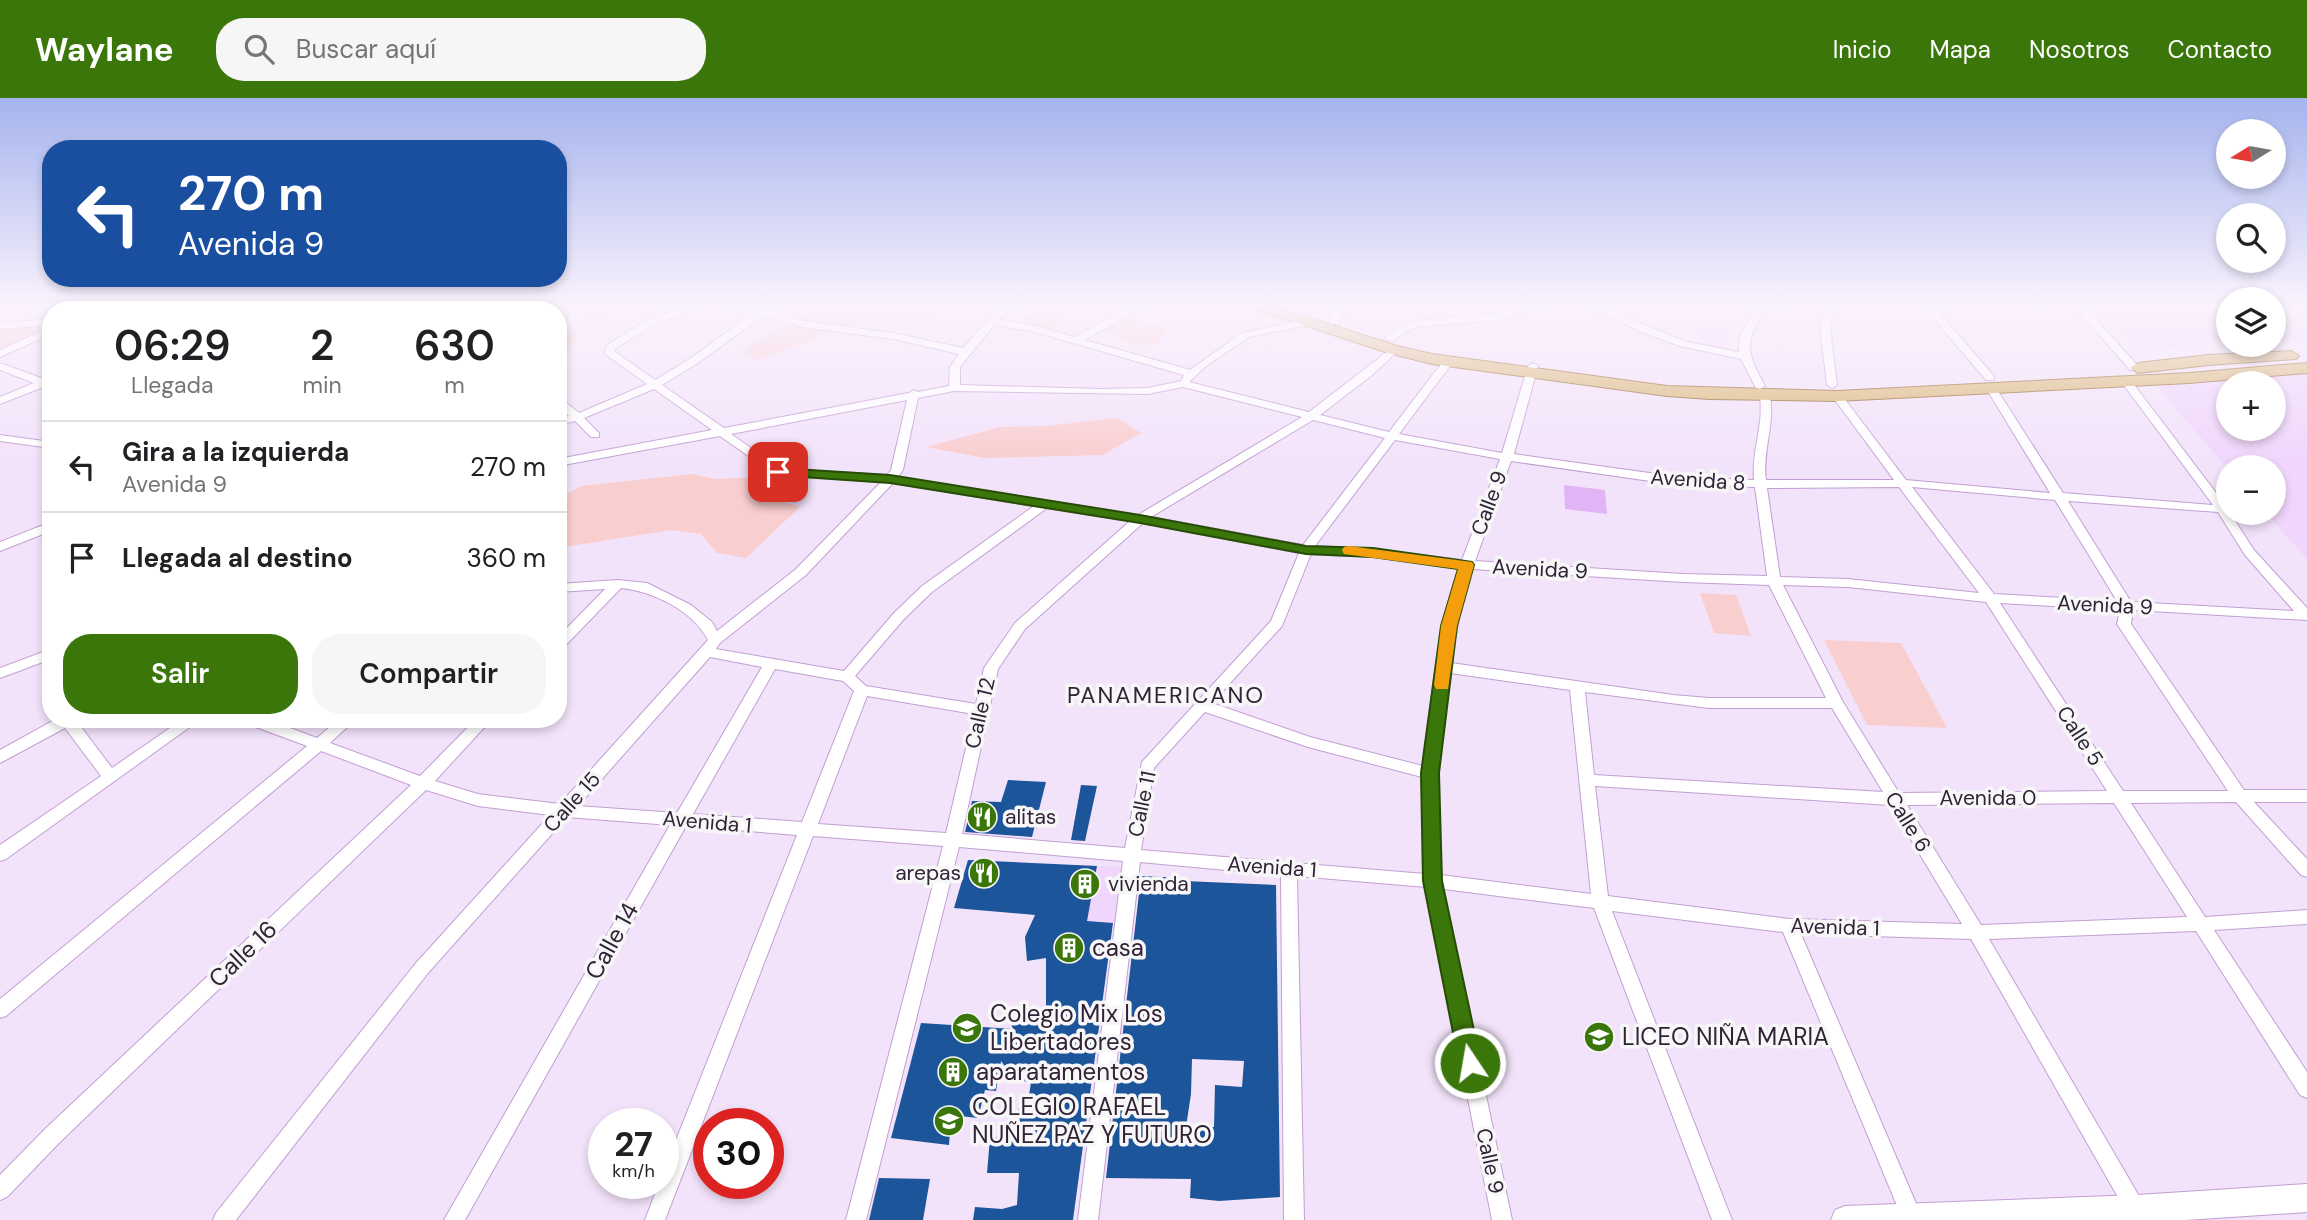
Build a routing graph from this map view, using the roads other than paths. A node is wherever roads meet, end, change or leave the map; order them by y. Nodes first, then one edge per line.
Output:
1 (620, 358) edge
2 (696, 358) edge
3 (961, 358) edge
4 (1126, 358) edge
5 (1214, 358) edge
6 (1380, 358) edge
7 (1436, 358) edge
8 (1469, 358) edge
9 (1744, 358) edge
10 (1829, 358) edge
11 (1971, 358) edge
12 (2118, 358) edge
13 (2240, 358) edge
14 (1448, 362) junction
15 (0, 366) edge
16 (2307, 368) edge
17 (1531, 369) junction
18 (2130, 374) junction
19 (1186, 379) junction
20 (42, 380) edge
21 (1991, 383) junction
22 (42, 384) edge
23 (653, 384) junction
24 (954, 388) junction
25 (1834, 390) junction
26 (1763, 392) junction
27 (914, 393) junction
28 (0, 401) edge
29 (567, 407) edge
30 (1311, 416) junction
31 (579, 417) junction
32 (567, 420) edge
33 (721, 431) junction
34 (595, 435) dead end
35 (1392, 436) junction
36 (0, 438) edge
37 (42, 443) edge
38 (1507, 457) junction
39 (567, 461) edge
40 (890, 479) junction
41 (1905, 483) junction
42 (1762, 484) junction
43 (2057, 496) junction
44 (2216, 500) edge
45 (1043, 505) junction
46 (2216, 509) edge
47 (1140, 519) junction
48 (2232, 525) edge
49 (42, 530) edge
50 (0, 547) edge
51 (1306, 550) junction
52 (1466, 565) junction
53 (1774, 582) junction
54 (618, 584) junction
55 (567, 587) edge
56 (1990, 598) junction
57 (2127, 606) junction
58 (2307, 616) edge
59 (567, 636) edge
60 (710, 646) junction
61 (42, 657) edge
62 (771, 663) junction
63 (1445, 667) junction
64 (0, 673) edge
65 (847, 677) junction
66 (1577, 687) junction
67 (862, 690) junction
68 (1836, 703) junction
69 (1201, 705) junction
70 (981, 710) junction
71 (53, 728) edge
72 (73, 728) edge
73 (181, 728) edge
74 (274, 728) edge
75 (340, 728) edge
76 (476, 728) edge
77 (321, 746) junction
78 (0, 757) edge
79 (1430, 773) junction
80 (110, 776) junction
81 (1586, 780) junction
82 (423, 783) junction
83 (2307, 796) edge
84 (2120, 797) junction
85 (2241, 797) junction
86 (1892, 799) junction
87 (564, 811) junction
88 (680, 819) junction
89 (809, 830) junction
90 (953, 840) junction
91 (0, 854) edge
92 (1132, 857) junction
93 (1289, 868) junction
94 (2307, 870) edge
95 (1433, 881) junction
96 (1600, 902) junction
97 (2307, 917) edge
98 (2202, 924) junction
99 (1789, 926) junction
100 (1976, 932) junction
101 (0, 1010) edge
102 (2307, 1089) edge
103 (0, 1189) edge
104 (2307, 1198) edge
105 (2140, 1214) edge
106 (1912, 1218) edge
107 (223, 1220) edge
108 (454, 1220) edge
109 (654, 1220) edge
110 (856, 1220) edge
111 (1088, 1220) edge
112 (1294, 1220) edge
113 (1502, 1220) edge
114 (1721, 1220) edge
115 (1845, 1220) edge

1 - 23 street
2 - 23 street
3 - 24 street
4 - 19 street, Avenida 8
5 - 19 street
6 - 30 street, Calle 12
7 - 14 main road
8 - 17 main road
9 - 26 street
10 - 25 street
11 - 21 street
12 - 18 street
13 - 18 main road
14 - 17 main road
14 - 35 street, Calle 11
15 - 20 street
16 - 18 main road
17 - 26 main road
17 - 38 street, Calle 9
18 - 21 main road
18 - 44 street
19 - 24 street
19 - 30 street, Avenida 8
21 - 25 main road
21 - 43 street
22 - 28 street
23 - 31 street
23 - 33 street
24 - 27 street
25 - 26 main road
25 - 41 street, Calle 5
26 - 42 street, Calle 6
27 - 33 street
27 - 40 street, Calle 15
29 - 31 street
30 - 35 street, Avenida 8
30 - 47 street, Calle 12
31 - 32 street
31 - 34 street
33 - 39 street
33 - 40 street, Avenida 9
35 - 38 street, Avenida 8
35 - 51 street, Calle 11
36 - 37 street
38 - 42 street, Avenida 8
38 - 52 street, Calle 9
40 - 45 street, Avenida 9
40 - 60 street, Calle 15
41 - 42 street, Avenida 8
41 - 43 street, Avenida 8
41 - 56 street, Calle 5
42 - 53 street, Calle 6
43 - 46 street, Avenida 8
43 - 57 street
45 - 47 street, Avenida 9
45 - 65 street
47 - 51 street, Avenida 9
47 - 70 street, Calle 12
48 - 58 street
49 - 50 street
51 - 52 street, Avenida 9
51 - 69 street, Calle 11
52 - 53 street, Avenida 9
52 - 63 street, Calle 9
53 - 56 street, Avenida 9
53 - 68 street, Calle 6
54 - 55 street
54 - 59 street
54 - 60 street
56 - 57 street, Avenida 9
56 - 84 street, Calle 5
57 - 58 street, Avenida 9
57 - 85 street
60 - 62 street
60 - 87 street, Calle 15
61 - 64 street
62 - 65 street
62 - 88 street, Calle 14
63 - 66 street
63 - 79 street, Calle 9
65 - 67 street
66 - 68 street
66 - 81 street
67 - 70 street
67 - 89 street
68 - 86 street, Calle 6
69 - 79 street
69 - 92 street, Calle 11
70 - 90 street, Calle 12
71 - 78 street
72 - 80 street
73 - 80 street
74 - 77 street, Avenida 1
75 - 77 street
76 - 82 street, Calle 16
77 - 82 street, Avenida 1
77 - 101 street
79 - 95 street, Calle 9
80 - 91 street
81 - 86 street, Avenida 0
81 - 96 street
82 - 87 street, Avenida 1
82 - 103 street, Calle 16
83 - 85 street, Avenida 0
84 - 85 street, Avenida 0
84 - 86 street, Avenida 0
84 - 98 street, Calle 5
85 - 94 street
86 - 100 street, Calle 6
87 - 88 street, Avenida 1
87 - 107 street, Calle 15
88 - 89 street, Avenida 1
88 - 108 street, Calle 14
89 - 90 street, Avenida 1
89 - 109 street
90 - 92 street, Avenida 1
90 - 110 street, Calle 12
92 - 93 street, Avenida 1
92 - 111 street, Calle 11
93 - 95 street, Avenida 1
93 - 112 street
95 - 96 street, Avenida 1
95 - 113 street, Calle 9
96 - 99 street, Avenida 1
96 - 114 street
97 - 98 street, Avenida 1
98 - 100 street, Avenida 1
98 - 102 street, Calle 5
99 - 100 street, Avenida 1
99 - 106 street
100 - 105 street, Calle 6
104 - 105 street
105 - 106 street
106 - 115 street

